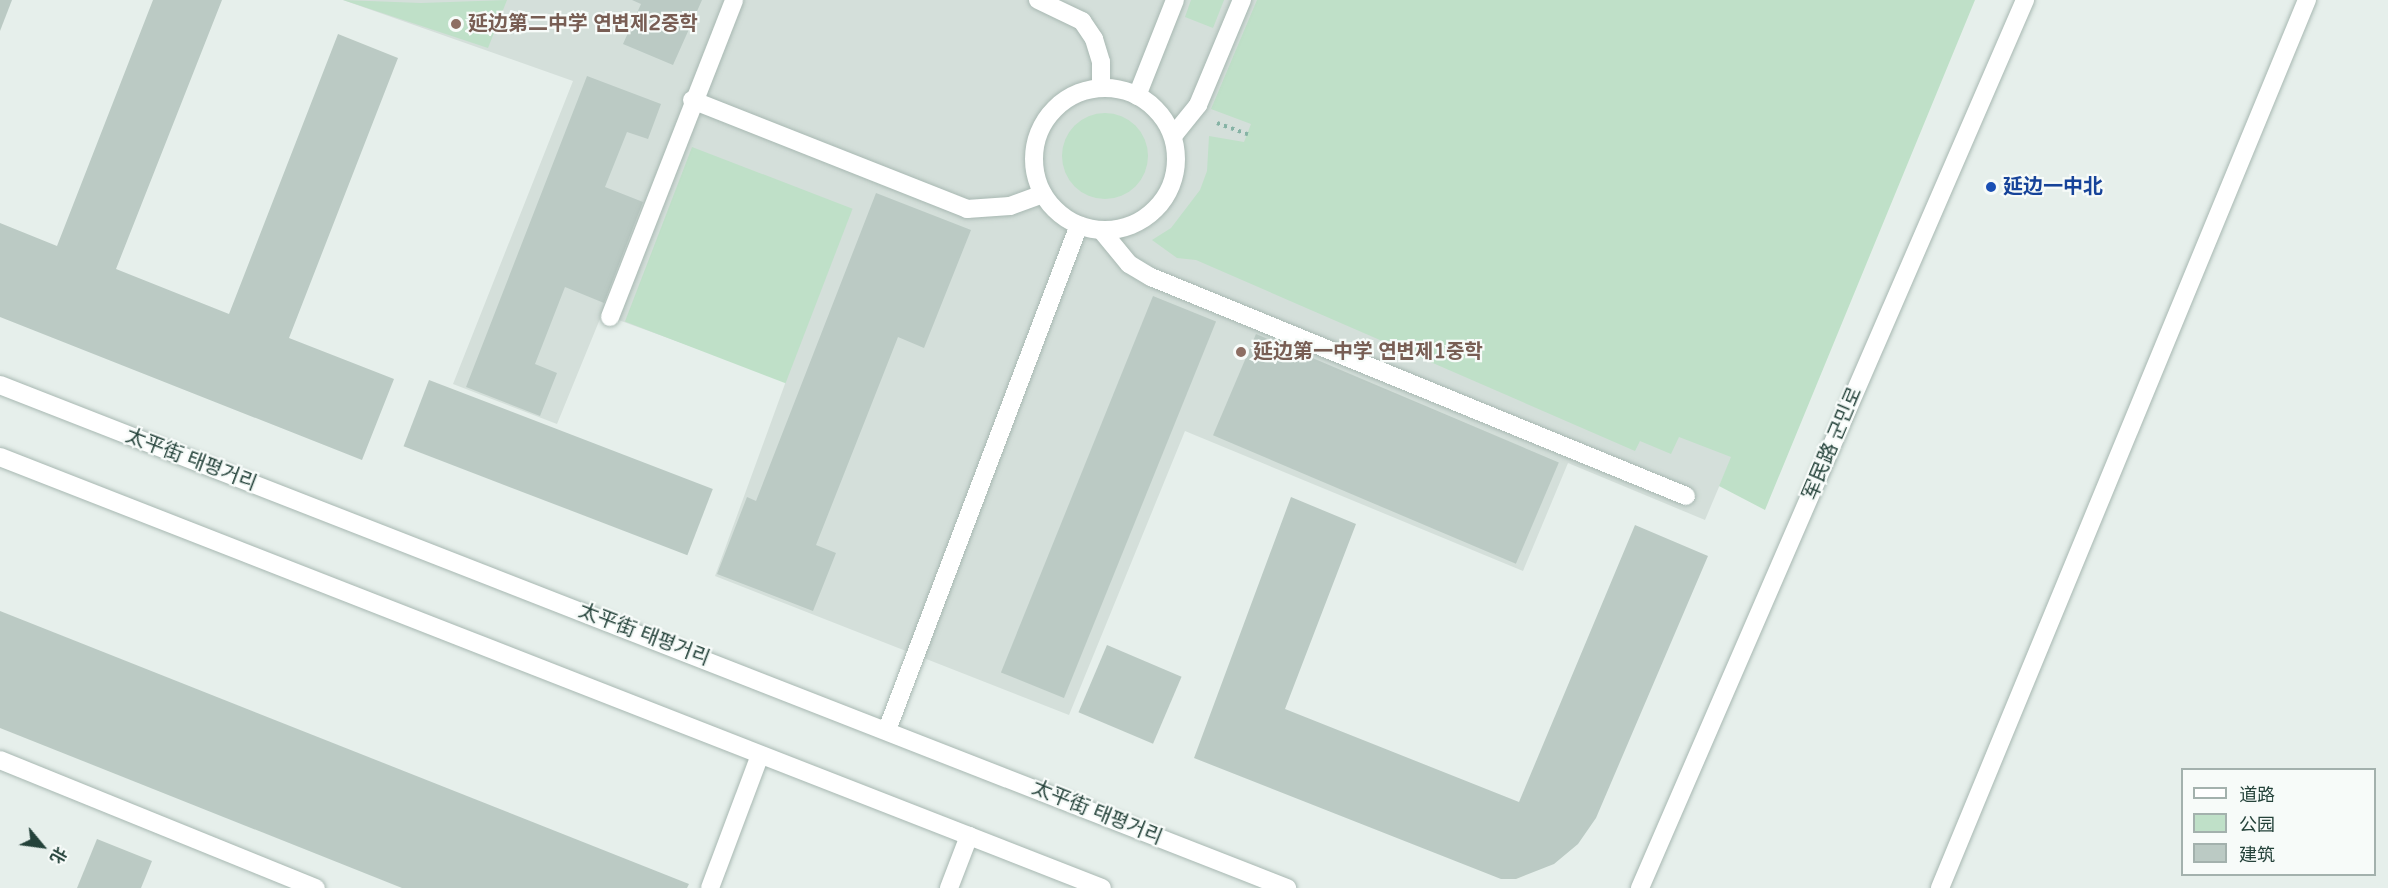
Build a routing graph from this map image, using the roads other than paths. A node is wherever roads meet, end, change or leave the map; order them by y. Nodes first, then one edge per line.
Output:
1 (734, 0) edge
2 (1038, 0) edge
3 (1175, 0) edge
4 (1242, 0) edge
5 (2025, 0) edge
6 (2307, 0) edge
7 (1101, 88) junction
8 (1137, 96) junction
9 (692, 100) junction
10 (1173, 136) junction
11 (1044, 194) junction
12 (1079, 225) junction
13 (1101, 230) junction
14 (610, 317) dead end
15 (0, 385) edge
16 (0, 457) edge
17 (1686, 496) dead end
18 (887, 730) junction
19 (760, 755) junction
20 (0, 760) edge
21 (969, 836) junction
22 (316, 888) edge
23 (710, 888) edge
24 (949, 888) edge
25 (1102, 888) edge
26 (1287, 888) edge
27 (1640, 888) edge
28 (1940, 888) edge

1 - 9 main road
2 - 7 main road
3 - 8 main road
4 - 10 main road
5 - 27 main road, 军民路 군민로
6 - 28 main road
7 - 8 main road
7 - 11 main road
8 - 10 main road
9 - 11 main road
9 - 14 main road
10 - 13 main road
11 - 12 main road
12 - 13 main road
12 - 18 main road
13 - 17 main road
15 - 18 main road, 太平街 태평거리
16 - 19 main road
18 - 26 main road, 太平街 태평거리
19 - 21 main road
19 - 23 main road
20 - 22 main road
21 - 24 main road
21 - 25 main road

